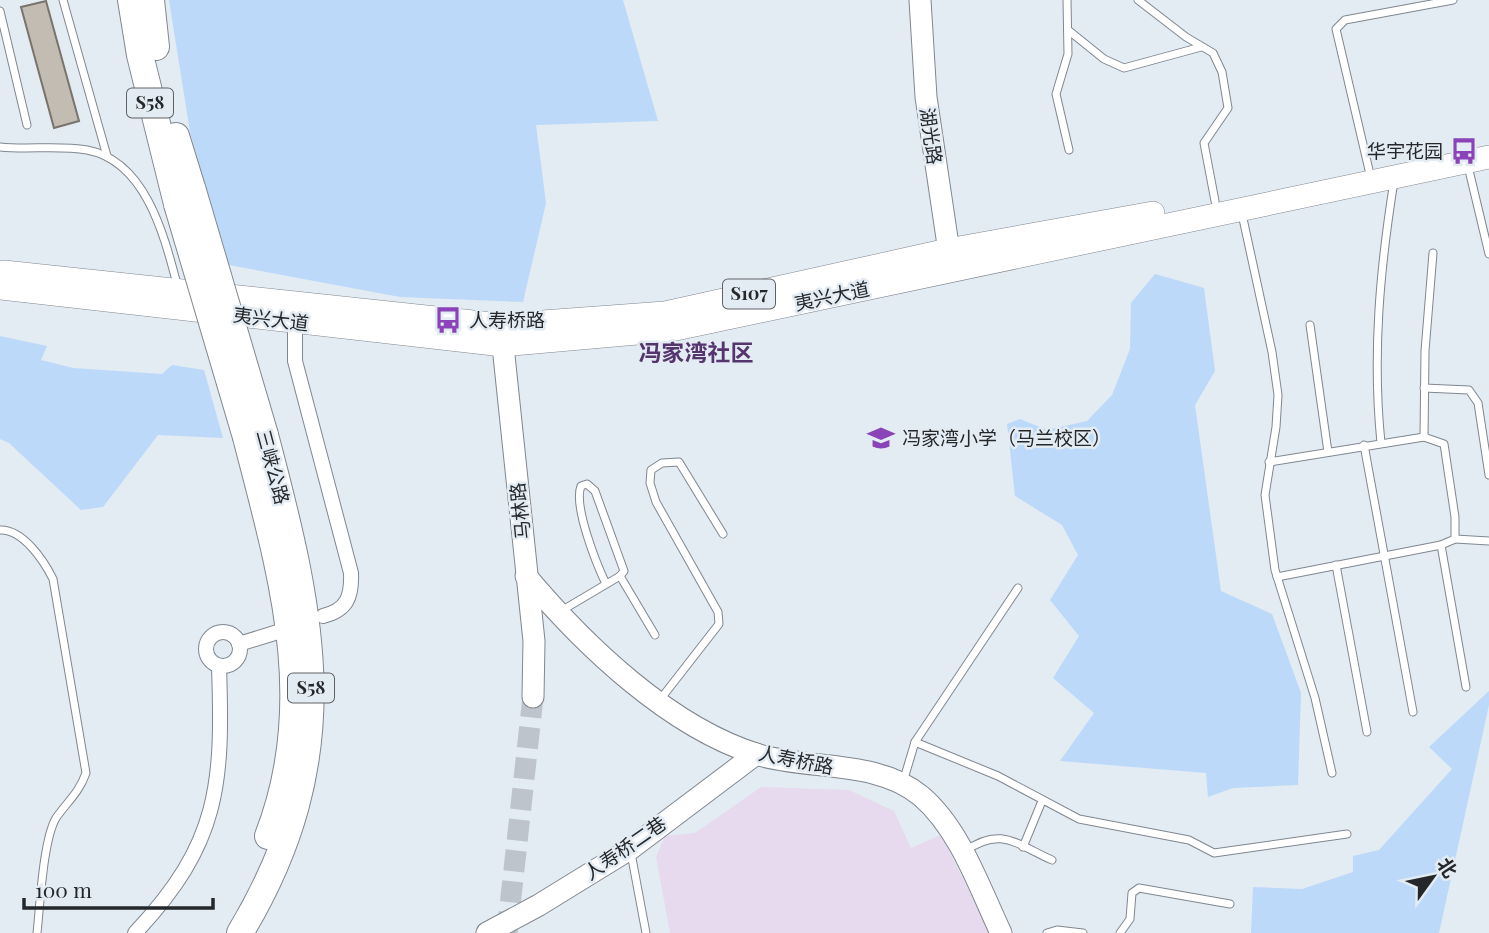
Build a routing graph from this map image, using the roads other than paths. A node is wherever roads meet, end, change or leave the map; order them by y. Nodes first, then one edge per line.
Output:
1 (63, 0) edge
2 (131, 0) edge
3 (151, 0) edge
4 (920, 0) edge
5 (1067, 0) edge
6 (1138, 0) edge
7 (1453, 0) edge
8 (0, 11) edge
9 (1068, 30) junction
10 (1201, 47) junction
11 (27, 125) dead end
12 (1489, 146) edge
13 (0, 147) edge
14 (1069, 150) dead end
15 (107, 156) junction
16 (1478, 159) edge
17 (1368, 170) junction
18 (1395, 177) junction
19 (185, 197) junction
20 (1215, 201) junction
21 (1241, 209) junction
22 (1433, 253) dead end
23 (1489, 254) edge
24 (950, 260) junction
25 (0, 272) edge
26 (0, 288) edge
27 (178, 291) junction
28 (295, 321) junction
29 (1310, 326) dead end
30 (502, 335) junction
31 (1424, 388) junction
32 (255, 436) junction
33 (1424, 437) junction
34 (1381, 443) junction
35 (1364, 445) junction
36 (1328, 452) junction
37 (1269, 462) junction
38 (1489, 475) edge
39 (0, 530) edge
40 (723, 534) dead end
41 (1454, 539) junction
42 (1489, 541) edge
43 (1441, 545) junction
44 (1383, 556) junction
45 (1336, 565) junction
46 (526, 576) junction
47 (620, 576) junction
48 (1277, 577) junction
49 (606, 584) junction
50 (1018, 588) dead end
51 (558, 613) junction
52 (323, 616) dead end
53 (281, 631) dead end
54 (654, 635) dead end
55 (239, 644) junction
56 (219, 666) junction
57 (1466, 687) dead end
58 (533, 697) tunnel mouth
59 (659, 701) junction
60 (1413, 712) dead end
61 (1367, 732) dead end
62 (915, 742) junction
63 (756, 754) junction
64 (1332, 773) dead end
65 (902, 783) junction
66 (1042, 801) junction
67 (1347, 834) dead end
68 (1023, 847) junction
69 (630, 849) junction
70 (962, 853) junction
71 (1052, 860) dead end
72 (1230, 904) dead end
73 (37, 933) edge
74 (135, 933) edge
75 (221, 933) edge
76 (240, 933) edge
77 (487, 933) edge
78 (646, 933) edge
79 (1001, 933) edge
80 (1047, 933) edge
81 (1083, 933) edge
82 (1120, 933) edge

1 - 15 lane
2 - 19 highway, 三峡公路 / S58
3 - 19 highway, 三峡公路 / S58
4 - 24 street, 湖光路
5 - 9 lane
6 - 10 lane
7 - 17 lane
8 - 11 lane
9 - 10 lane
9 - 14 lane
10 - 20 lane
12 - 17 main road, 夷兴大道 / S107
13 - 15 lane
15 - 27 lane
16 - 18 main road, 夷兴大道
16 - 23 lane
17 - 20 main road, 夷兴大道 / S107
18 - 21 main road, 夷兴大道
18 - 34 lane
19 - 32 highway, 三峡公路 / S58, bridge
20 - 24 main road, 夷兴大道 / S107
21 - 24 main road, 夷兴大道
21 - 37 lane
22 - 31 lane
24 - 30 main road, 夷兴大道 / S107
25 - 27 main road, 夷兴大道 / S107
26 - 28 main road, 夷兴大道
27 - 30 main road, 夷兴大道 / S107
28 - 30 main road, 夷兴大道
28 - 52 street
29 - 36 lane
30 - 46 street, 马林路
31 - 33 lane
31 - 38 lane
32 - 75 highway, 三峡公路 / S58
32 - 76 highway, 三峡公路 / S58
33 - 34 lane
33 - 41 lane
34 - 35 lane
35 - 36 lane
35 - 44 lane
36 - 37 lane
37 - 48 lane
39 - 73 lane
40 - 59 lane
41 - 42 lane
41 - 43 lane
43 - 44 lane
43 - 57 lane
44 - 45 lane
44 - 60 lane
45 - 48 lane
45 - 61 lane
46 - 51 street, 人寿桥路
46 - 58 street, 马林路
47 - 49 lane
47 - 49 lane
47 - 54 lane
48 - 64 lane
49 - 51 lane
50 - 62 lane
51 - 59 street, 人寿桥路
53 - 55 street
55 - 56 street
55 - 56 street
56 - 74 street
59 - 63 street, 人寿桥路
62 - 65 lane
62 - 66 lane
63 - 65 street, 人寿桥路
63 - 69 street, 人寿桥二巷
65 - 70 street, 人寿桥路
66 - 67 lane
66 - 68 lane
68 - 70 lane
68 - 71 lane
69 - 77 street, 人寿桥二巷
69 - 78 lane
70 - 79 street, 人寿桥路
72 - 82 lane
80 - 81 lane

